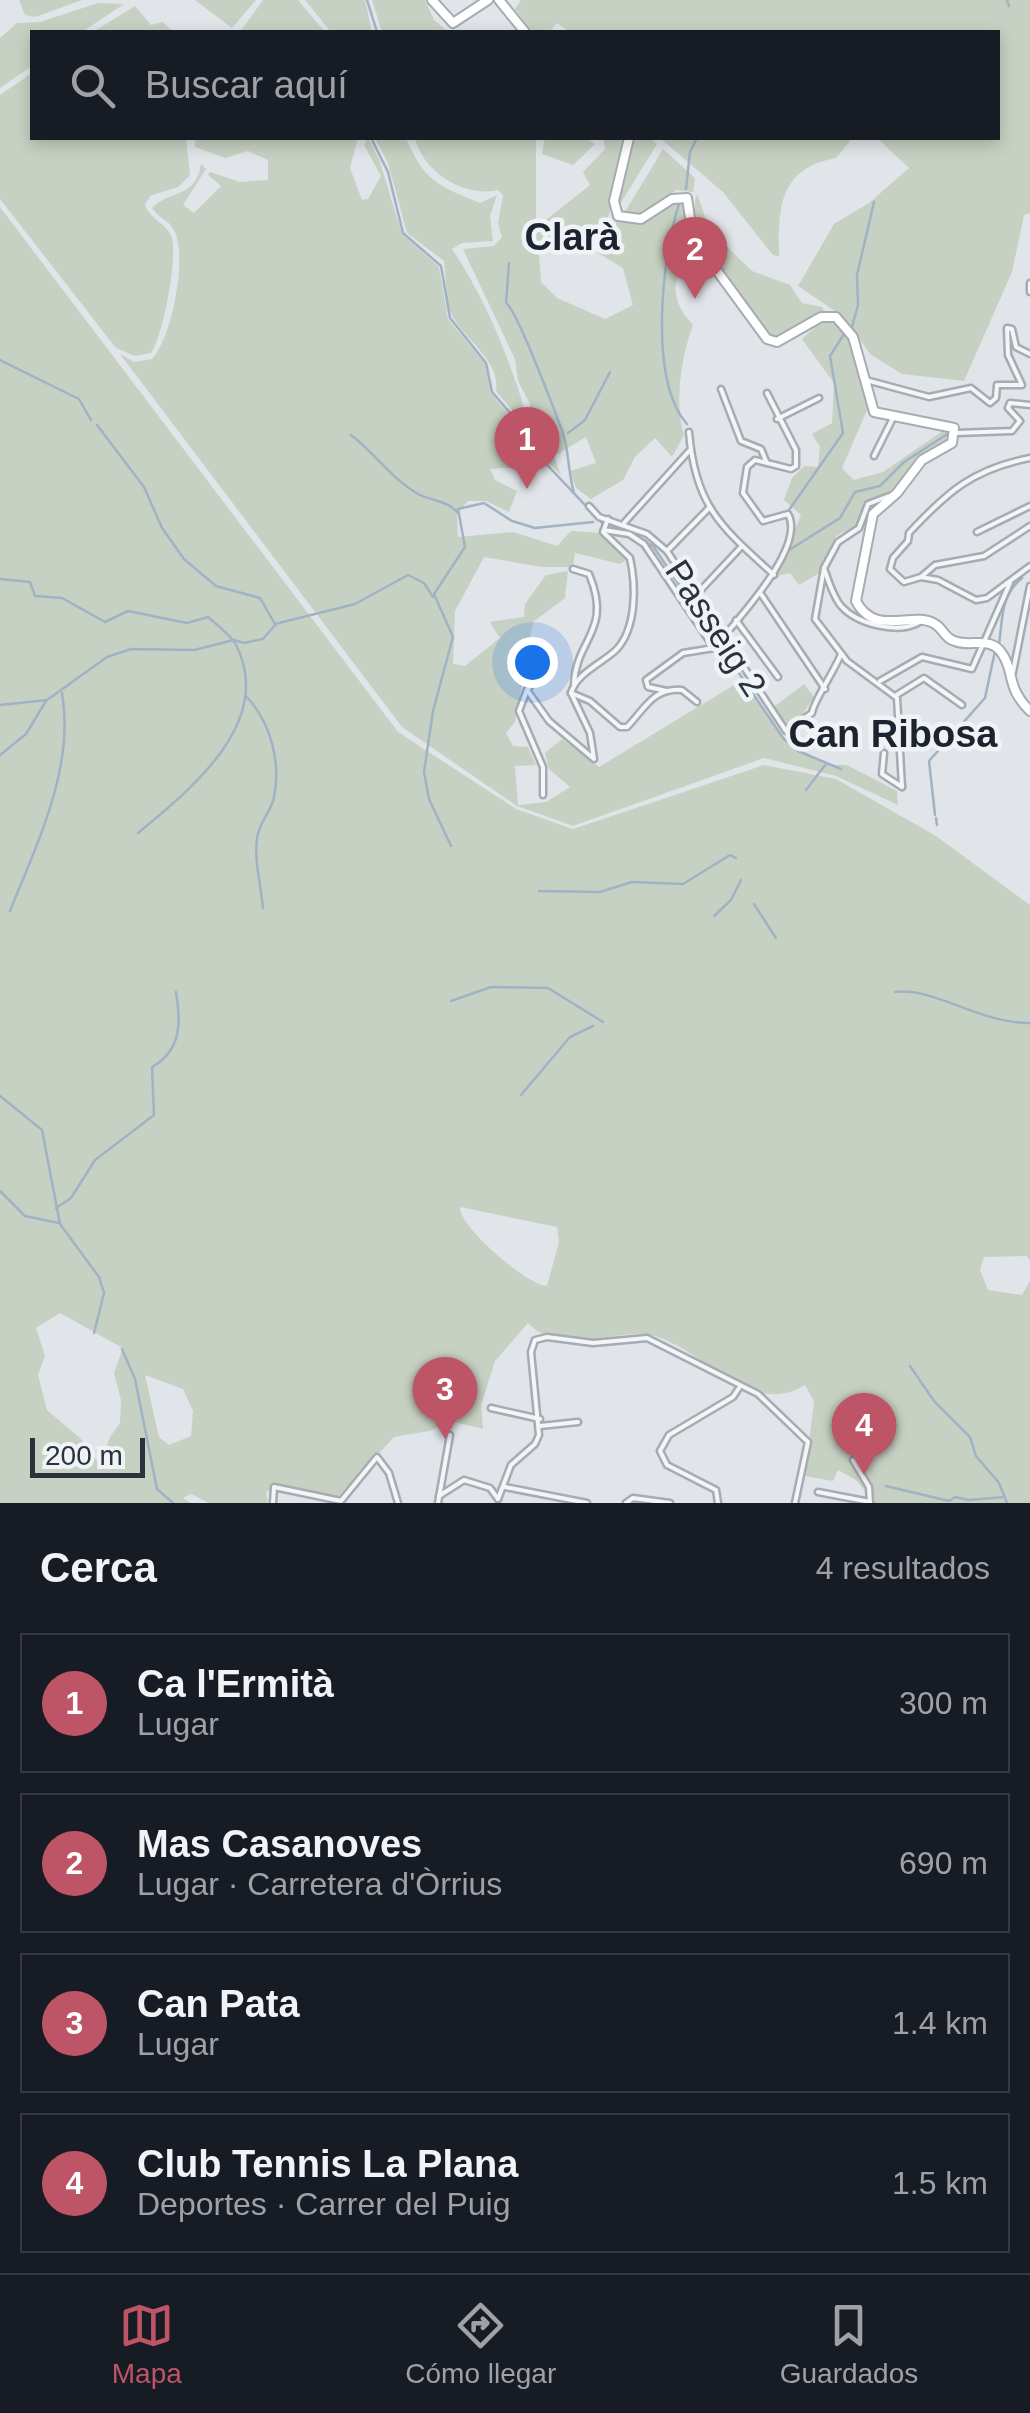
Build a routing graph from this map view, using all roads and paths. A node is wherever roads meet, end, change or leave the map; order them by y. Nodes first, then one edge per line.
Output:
1 (432, 0) edge
2 (488, 0) edge
3 (499, 0) edge
4 (523, 30) edge
5 (629, 140) edge
6 (1030, 283) edge
7 (1030, 292) edge
8 (1030, 354) edge
9 (866, 380) junction
10 (721, 389) dead end
11 (767, 393) dead end
12 (820, 398) dead end
13 (1030, 405) edge
14 (892, 418) junction
15 (777, 419) junction
16 (689, 432) dead end
17 (956, 433) junction
18 (690, 450) junction
19 (874, 456) dead end
20 (1030, 458) edge
21 (766, 461) junction
22 (894, 496) junction
23 (589, 506) dead end
24 (1030, 506) edge
25 (709, 508) junction
26 (608, 519) junction
27 (624, 524) junction
28 (1030, 526) edge
29 (604, 530) junction
30 (977, 532) dead end
31 (742, 546) junction
32 (667, 551) junction
33 (1030, 566) edge
34 (824, 568) junction
35 (572, 569) dead end
36 (1027, 573) edge
37 (774, 575) junction
38 (921, 577) junction
39 (1010, 583) junction
40 (1030, 586) edge
41 (760, 592) junction
42 (698, 593) junction
43 (736, 620) junction
44 (922, 621) junction
45 (724, 635) junction
46 (982, 642) junction
47 (714, 648) junction
48 (841, 654) junction
49 (547, 664) dead end
50 (778, 676) dead end
51 (880, 681) junction
52 (574, 684) junction
53 (1012, 686) junction
54 (527, 690) junction
55 (825, 690) junction
56 (666, 691) junction
57 (571, 694) junction
58 (896, 696) junction
59 (697, 702) dead end
60 (962, 705) dead end
61 (1030, 711) edge
62 (884, 753) dead end
63 (543, 795) dead end
64 (739, 1388) junction
65 (492, 1408) dead end
66 (578, 1422) dead end
67 (540, 1423) junction
68 (450, 1435) dead end
69 (853, 1460) dead end
70 (505, 1487) junction
71 (818, 1492) dead end
72 (438, 1500) edge
73 (498, 1501) edge
74 (560, 1501) edge
75 (274, 1503) edge
76 (398, 1503) edge
77 (588, 1503) edge
78 (626, 1503) edge
79 (670, 1503) edge
80 (718, 1503) edge
81 (795, 1503) edge
82 (870, 1503) edge

1 - 2 street
3 - 4 street
5 - 9 street
6 - 7 street
8 - 9 street
9 - 14 street
10 - 21 street
11 - 15 street
12 - 15 street
13 - 17 street
14 - 17 street
14 - 19 street
15 - 21 street
16 - 18 street
17 - 22 street
18 - 25 street
18 - 27 street
20 - 38 street
21 - 37 street
22 - 34 street
22 - 44 street
23 - 26 street, Passeig 2
24 - 30 street
25 - 31 street
25 - 32 street
26 - 27 street, Passeig 2
26 - 29 street
27 - 32 street, Passeig 2
28 - 38 street
29 - 47 street
29 - 52 street
31 - 37 street
31 - 42 street
32 - 42 street, Passeig 2
33 - 36 street
34 - 44 street
34 - 48 street
35 - 52 street
36 - 39 street
37 - 41 street
38 - 39 street
39 - 46 street
40 - 53 street
41 - 43 street
41 - 55 street
42 - 45 street, Passeig 2
43 - 45 street
43 - 50 street
44 - 46 street
45 - 47 street
45 - 55 street, Passeig 2
46 - 51 street
46 - 53 street
47 - 56 street
48 - 51 street
48 - 55 street
49 - 54 street
51 - 58 street
52 - 57 street
53 - 61 street
54 - 57 street
54 - 63 street
56 - 57 street
56 - 59 street
58 - 60 street
58 - 62 street
64 - 67 street
64 - 80 street
64 - 81 street
65 - 67 street
66 - 67 street
67 - 70 street
68 - 72 street
69 - 82 street
70 - 73 street
70 - 74 street
71 - 82 street
72 - 73 street
74 - 77 street
75 - 76 street
78 - 79 street

